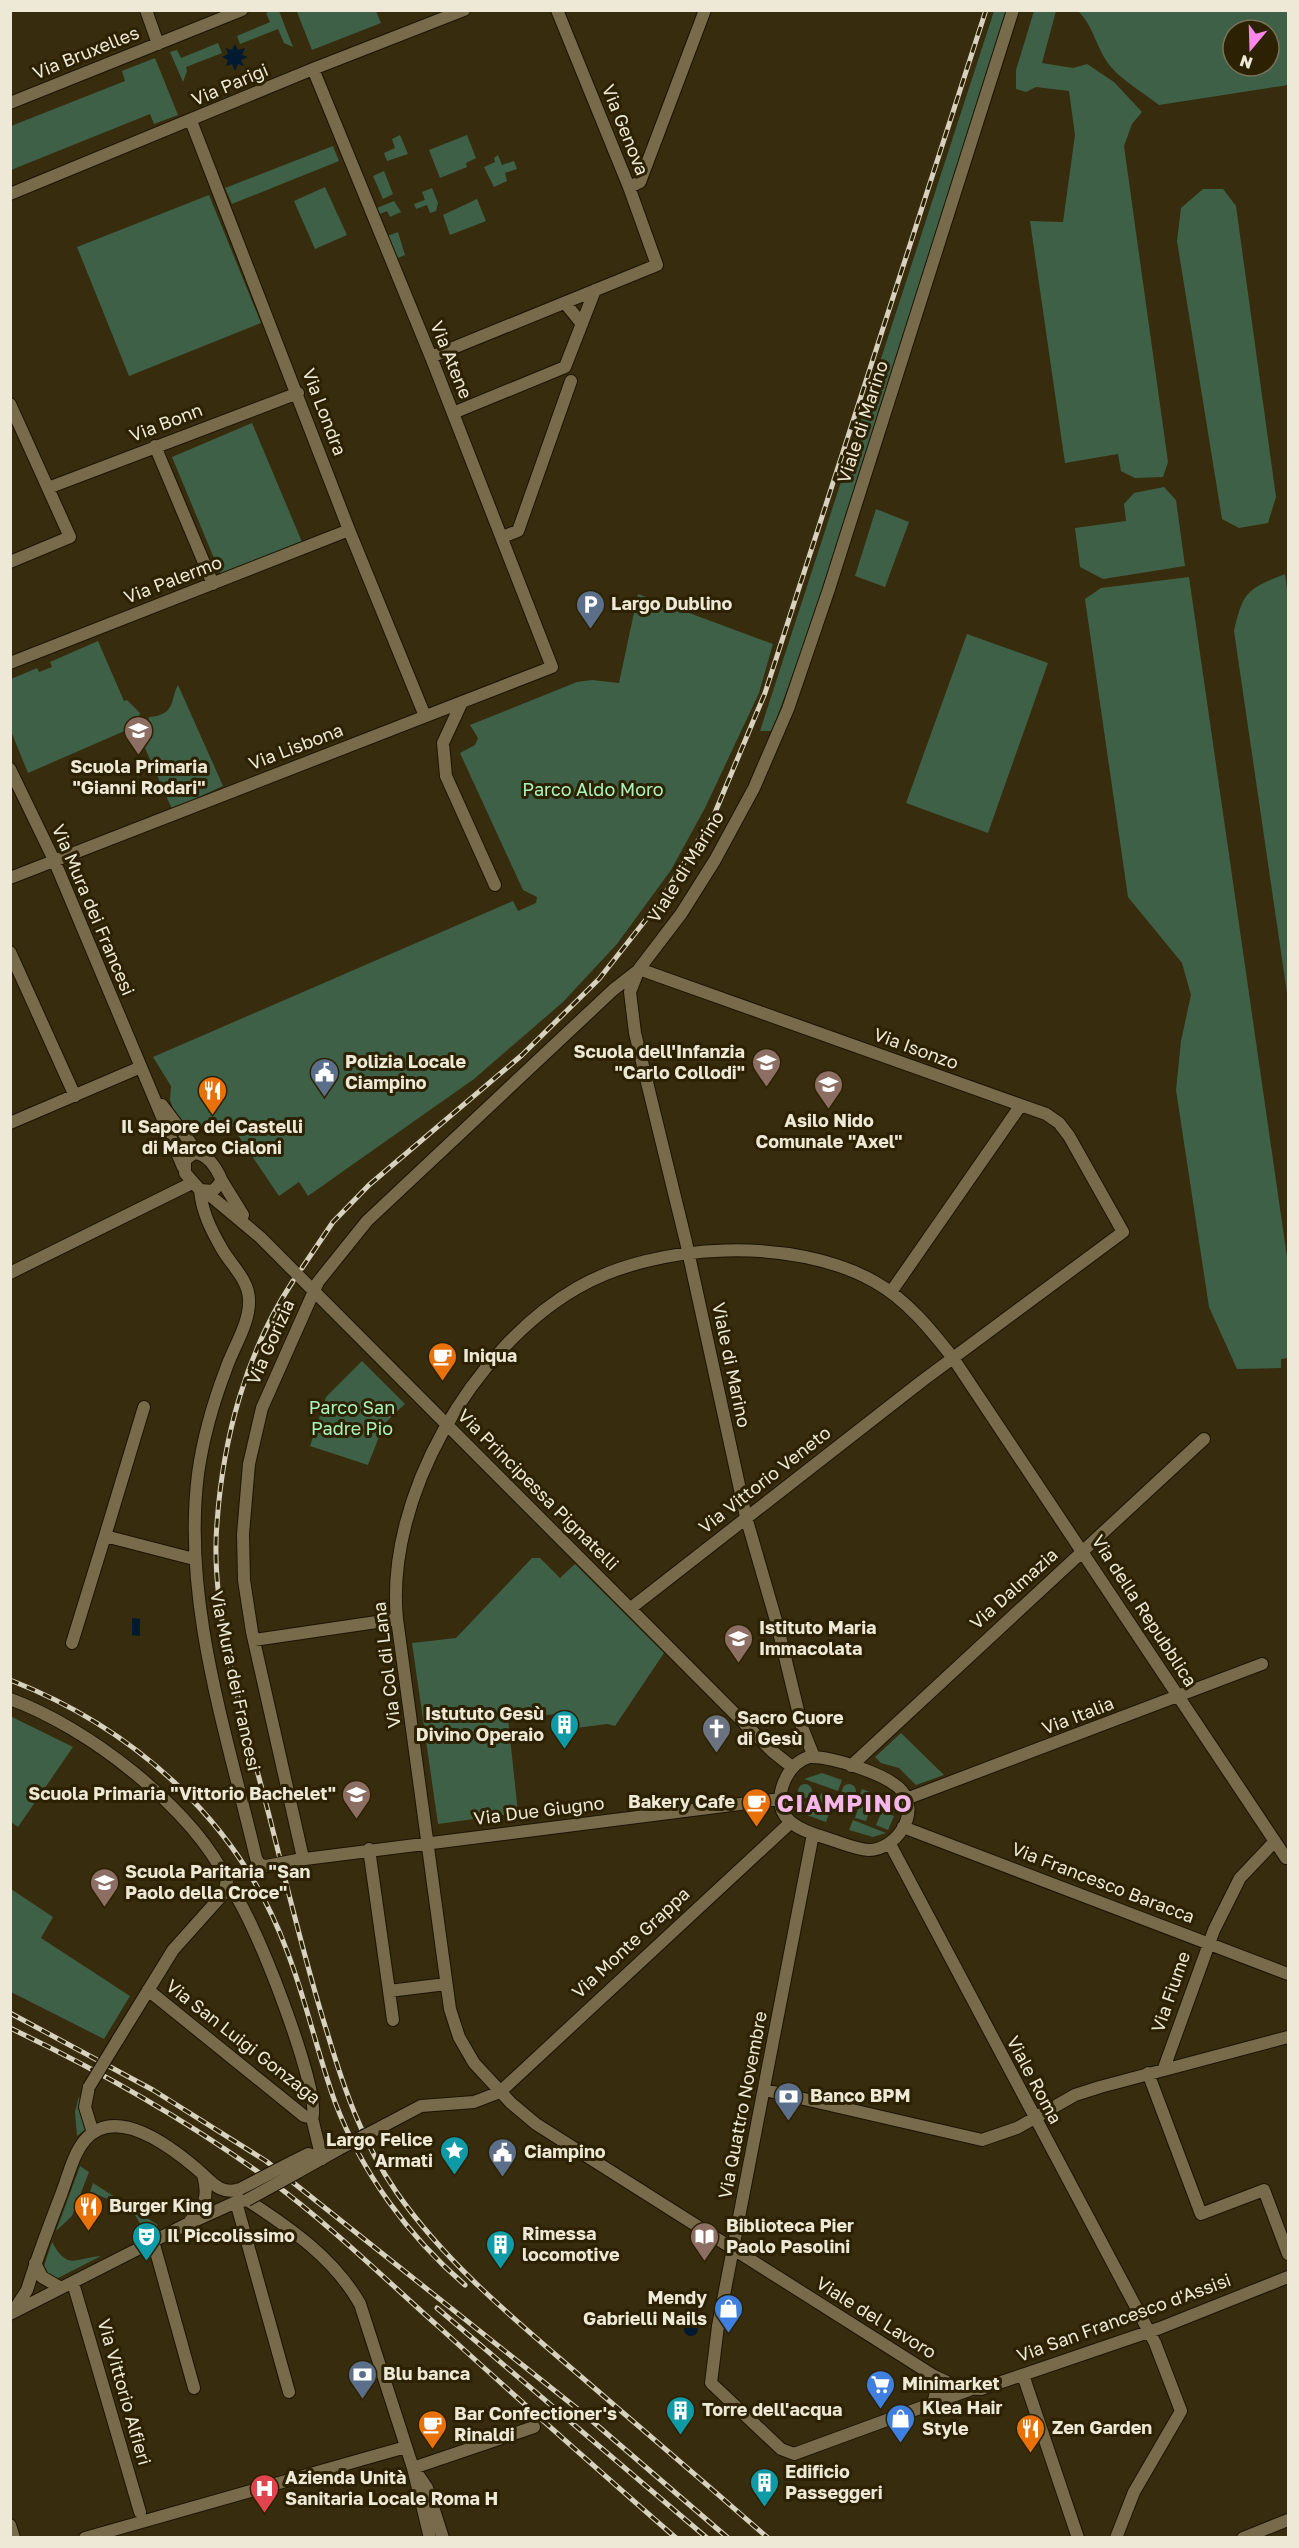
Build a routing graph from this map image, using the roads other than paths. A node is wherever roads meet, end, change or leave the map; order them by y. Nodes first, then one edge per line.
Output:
1 (146, 10) edge
2 (242, 10) edge
3 (464, 10) edge
4 (557, 10) edge
5 (705, 10) edge
6 (1014, 10) edge
7 (158, 44) junction
8 (313, 69) junction
9 (10, 103) edge
10 (191, 121) junction
11 (629, 187) junction
12 (10, 194) edge
13 (595, 290) junction
14 (565, 303) junction
15 (582, 324) junction
16 (431, 357) junction
17 (572, 381) dead end
18 (298, 393) junction
19 (10, 404) edge
20 (453, 413) junction
21 (155, 446) junction
22 (48, 488) junction
23 (349, 530) junction
24 (502, 537) junction
25 (10, 562) edge
26 (213, 584) junction
27 (10, 663) edge
28 (552, 667) joint
29 (462, 702) junction
30 (425, 716) junction
31 (10, 769) edge
32 (54, 860) junction
33 (10, 878) edge
34 (495, 885) dead end
35 (10, 952) edge
36 (639, 969) junction
37 (141, 1067) junction
38 (75, 1096) junction
39 (1021, 1105) junction
40 (10, 1123) edge
41 (200, 1154) junction
42 (183, 1167) junction
43 (222, 1181) junction
44 (199, 1188) junction
45 (260, 1237) junction
46 (688, 1254) junction
47 (10, 1273) edge
48 (313, 1291) junction
49 (891, 1292) junction
50 (978, 1339) joint
51 (953, 1358) junction
52 (144, 1407) dead end
53 (447, 1425) junction
54 (1204, 1439) dead end
55 (746, 1518) junction
56 (105, 1536) junction
57 (1083, 1551) junction
58 (194, 1559) junction
59 (631, 1608) junction
60 (397, 1619) junction
61 (254, 1640) junction
62 (72, 1643) dead end
63 (1262, 1664) dead end
64 (1178, 1697) junction
65 (10, 1699) edge
66 (814, 1757) junction
67 (851, 1766) junction
68 (792, 1767) junction
69 (780, 1799) junction
70 (906, 1799) junction
71 (790, 1823) junction
72 (903, 1827) junction
73 (813, 1834) junction
74 (1275, 1841) junction
75 (428, 1843) junction
76 (890, 1844) junction
77 (369, 1850) junction
78 (1286, 1858) dead end
79 (300, 1859) junction
80 (228, 1886) junction
81 (1208, 1942) junction
82 (1288, 1974) edge
83 (446, 1984) junction
84 (147, 1990) junction
85 (389, 1991) junction
86 (393, 2020) dead end
87 (1288, 2037) edge
88 (1164, 2068) junction
89 (1148, 2073) junction
90 (765, 2090) junction
91 (500, 2092) junction
92 (312, 2118) junction
93 (1034, 2118) junction
94 (93, 2133) junction
95 (322, 2159) junction
96 (295, 2167) junction
97 (202, 2174) junction
98 (242, 2201) junction
99 (185, 2225) junction
100 (153, 2241) junction
101 (734, 2249) junction
102 (1288, 2254) edge
103 (35, 2263) junction
104 (1288, 2277) edge
105 (73, 2283) junction
106 (62, 2288) junction
107 (11, 2314) edge
108 (1149, 2332) junction
109 (1023, 2374) junction
110 (934, 2376) junction
111 (194, 2388) dead end
112 (971, 2390) junction
113 (289, 2392) dead end
114 (933, 2405) junction
115 (534, 2427) dead end
116 (406, 2446) junction
117 (790, 2454) joint
118 (413, 2468) junction
119 (140, 2512) dead end
120 (1288, 2520) edge
121 (10, 2525) edge
122 (14, 2538) edge
123 (85, 2538) edge
124 (430, 2538) edge
125 (444, 2538) edge
126 (1078, 2538) edge
127 (1116, 2538) edge
128 (1243, 2538) edge

1 - 7 street
2 - 7 street, Via Bruxelles
3 - 8 street, Via Parigi
4 - 11 street, Via Genova
5 - 11 street
6 - 36 street, Viale di Marino
7 - 9 street, Via Bruxelles
8 - 10 street, Via Parigi
8 - 16 street, Via Atene
10 - 12 street, Via Parigi
10 - 18 street, Via Londra
11 - 13 street, Via Genova
13 - 14 street
13 - 15 street
14 - 15 street
14 - 16 street
15 - 20 street
16 - 20 street, Via Atene
17 - 24 street
18 - 21 street, Via Bonn
18 - 23 street, Via Londra
19 - 22 street
20 - 24 street, Via Atene
21 - 22 street, Via Bonn
21 - 26 street
22 - 25 street
23 - 26 street, Via Palermo
23 - 30 street, Via Londra
24 - 28 street, Via Atene
26 - 27 street, Via Palermo
28 - 29 street, Via Lisbona
29 - 30 street, Via Lisbona
29 - 34 street
30 - 32 street, Via Lisbona
31 - 32 street, Via Mura dei Francesi
32 - 33 street, Via Lisbona
32 - 37 street, Via Mura dei Francesi
35 - 38 street
36 - 39 street, Via Isonzo
36 - 46 street, Viale di Marino
36 - 48 street, Via Gorizia
37 - 38 street
37 - 41 street, Via Mura dei Francesi
37 - 42 street, Via Mura dei Francesi
38 - 40 street
39 - 49 street
39 - 50 street, Via Isonzo
41 - 42 street
41 - 43 street, Via Mura dei Francesi
42 - 44 street, Via Mura dei Francesi
43 - 44 street
43 - 45 street, Via Principessa Pignatelli
44 - 45 street, Via Principessa Pignatelli
44 - 47 street
44 - 58 street, Via Mura dei Francesi
45 - 48 street, Via Principessa Pignatelli
46 - 49 street, Via Col di Lana
46 - 53 street, Via Col di Lana
46 - 55 street, Viale di Marino
48 - 53 street, Via Principessa Pignatelli
48 - 61 street, Via Gorizia
49 - 51 street, Via Col di Lana
50 - 51 street, Via Vittorio Veneto
51 - 55 street, Via Vittorio Veneto
51 - 57 street, Via della Repubblica
52 - 56 street
53 - 59 street, Via Principessa Pignatelli
53 - 60 street, Via Col di Lana
54 - 57 street, Via Dalmazia
55 - 59 street, Via Vittorio Veneto
55 - 66 street, Viale di Marino
56 - 58 street
56 - 62 street
57 - 64 street, Via della Repubblica
57 - 67 street, Via Dalmazia
58 - 79 street, Via Mura dei Francesi, bridge
59 - 68 street, Via Principessa Pignatelli
60 - 61 street
60 - 75 street, Via Col di Lana
61 - 79 street, Via Gorizia
63 - 64 street, Via Italia
64 - 70 street, Via Italia
64 - 74 street, Via della Repubblica
65 - 80 street
66 - 67 street
66 - 68 street
67 - 70 street
68 - 69 street
69 - 71 street
69 - 75 street, Via Due Giugno
70 - 72 street
71 - 73 street
71 - 91 street, Via Monte Grappa
72 - 76 street
72 - 81 street, Via Francesco Baracca
73 - 76 street
73 - 90 street, Via Quattro Novembre
74 - 78 street, Via della Repubblica
74 - 81 street, Via Fiume
75 - 77 street, Via Due Giugno
75 - 83 street, Via Col di Lana
76 - 93 street, Viale Roma
77 - 79 street, Via Due Giugno
77 - 85 street
80 - 84 street
80 - 92 street
81 - 82 street, Via Francesco Baracca
81 - 88 street, Via Fiume
83 - 85 street
83 - 91 street, Viale del Lavoro
84 - 92 street, Via San Luigi Gonzaga
84 - 94 street, bridge
85 - 86 street
87 - 88 street
88 - 89 street
89 - 93 street
89 - 102 street
90 - 93 street
90 - 101 street, Via Quattro Novembre
91 - 95 street, bridge
91 - 101 street, Viale del Lavoro
92 - 95 street, Via San Luigi Gonzaga
93 - 108 street, Viale Roma
94 - 97 street
94 - 103 street
95 - 96 street
96 - 97 street, bridge
96 - 98 street, bridge
97 - 99 street
98 - 99 street
98 - 113 street
98 - 116 street
99 - 100 street
100 - 105 street
100 - 111 street
101 - 110 street, Viale del Lavoro
101 - 117 street, Via Quattro Novembre
103 - 106 street
103 - 107 street
104 - 108 street, Via San Francesco d'Assisi
105 - 106 street
105 - 119 street, Via Vittorio Alfieri
106 - 107 street
108 - 109 street, Via San Francesco d'Assisi
108 - 127 street, Viale Roma
109 - 112 street, Via San Francesco d'Assisi
109 - 126 street
110 - 112 street
110 - 114 street
112 - 114 street, Via San Francesco d'Assisi
114 - 117 street, Via San Francesco d'Assisi
115 - 118 street
116 - 118 street
116 - 123 street
118 - 124 street
118 - 125 street
120 - 128 street
121 - 122 street

